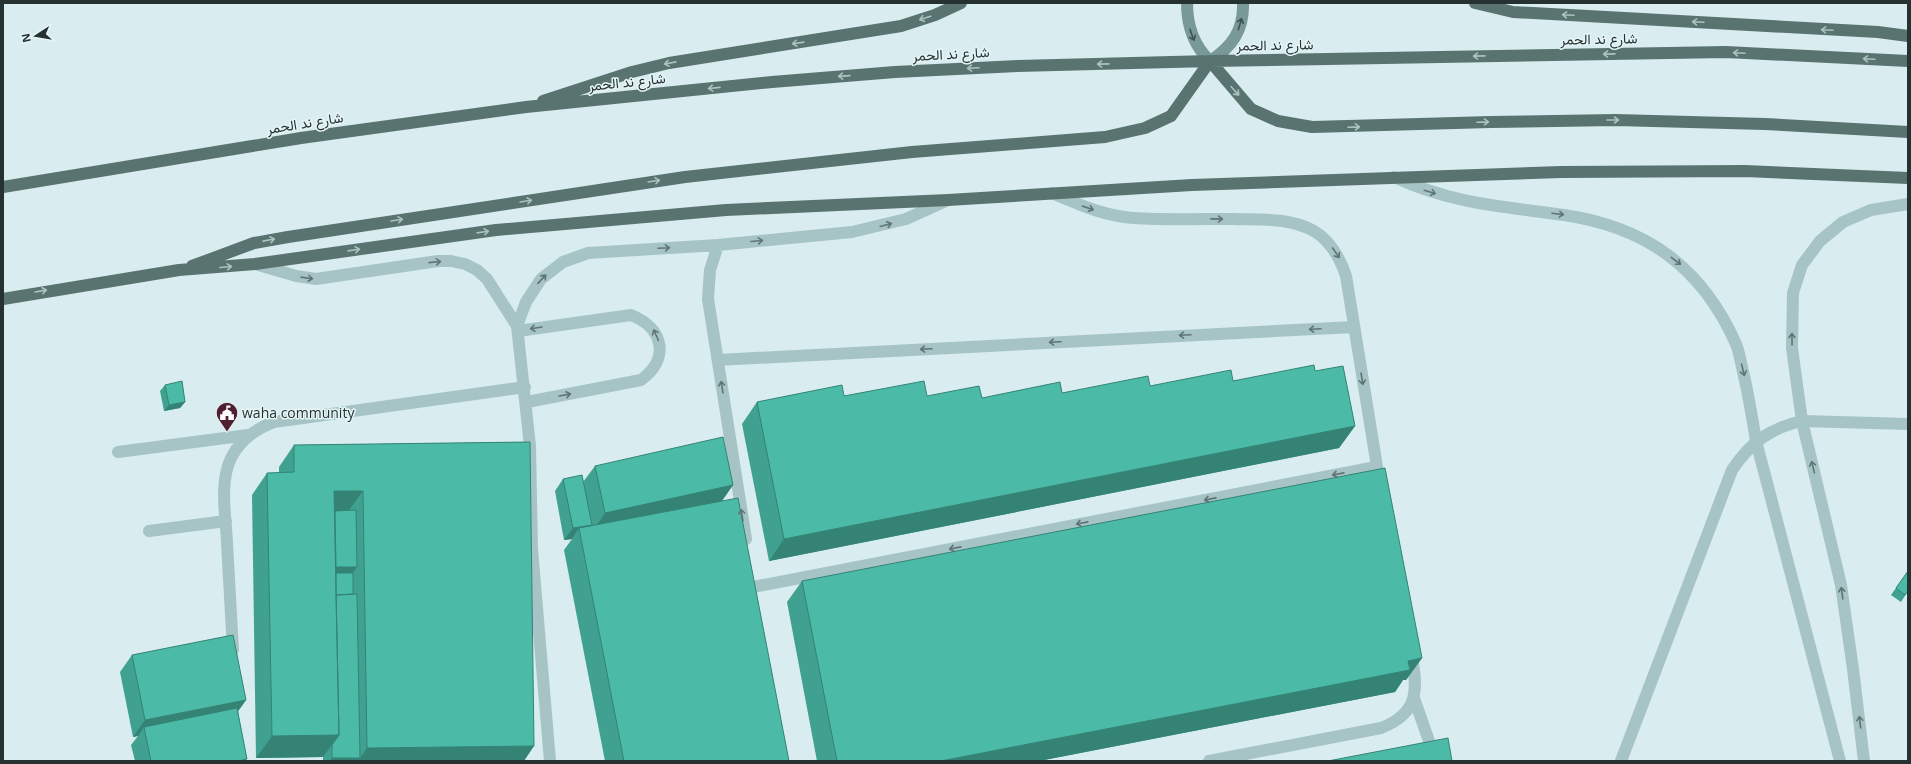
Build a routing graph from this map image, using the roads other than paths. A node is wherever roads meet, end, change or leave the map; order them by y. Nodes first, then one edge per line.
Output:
1 (961, 3) edge
2 (1187, 3) edge
3 (1243, 3) edge
4 (1475, 3) edge
5 (1908, 36) edge
6 (1210, 61) junction
7 (1908, 61) edge
8 (526, 107) junction
9 (1908, 132) edge
10 (1394, 177) junction
11 (1908, 178) edge
12 (3, 187) edge
13 (1052, 193) junction
14 (948, 200) junction
15 (1908, 204) edge
16 (718, 245) junction
17 (255, 264) junction
18 (179, 270) junction
19 (3, 299) edge
20 (1354, 326) junction
21 (517, 328) junction
22 (718, 360) junction
23 (525, 387) junction
24 (527, 402) junction
25 (1802, 421) junction
26 (1908, 424) edge
27 (248, 436) junction
28 (1756, 441) junction
29 (118, 452) dead end
30 (1376, 467) junction
31 (1382, 498) edge
32 (226, 521) junction
33 (149, 531) dead end
34 (747, 548) edge
35 (756, 602) edge
36 (1410, 644) edge
37 (233, 661) edge
38 (1414, 698) junction
39 (550, 761) edge
40 (1209, 761) edge
41 (1433, 761) edge
42 (1621, 761) edge
43 (1840, 761) edge
44 (1864, 761) edge

1 -> 8 main road
2 -> 6 street
6 -> 3 street
5 -> 4 main road
7 -> 6 main road, شارع ند الحمر
6 -> 8 main road, شارع ند الحمر
6 -> 9 main road
18 -> 6 main road
8 - 12 main road, شارع ند الحمر
10 - 11 main road
10 - 13 main road
10 -> 28 street
13 - 14 main road
13 -> 20 street
16 -> 14 street
17 -> 14 main road
25 -> 15 street
21 -> 16 street
16 - 22 street
18 -> 17 main road
17 -> 21 street
19 -> 18 main road
20 -> 22 street
20 -> 30 street
21 - 23 street
24 -> 21 street
34 -> 22 street
23 - 24 street
23 - 27 street
24 - 39 street
25 - 26 street
25 - 28 street
44 -> 25 street
27 - 29 street
27 - 32 street
28 - 42 street
28 - 43 street
30 - 31 street
30 -> 35 street
32 - 33 street
32 - 37 street
36 - 38 street
38 - 40 street
38 - 41 street

